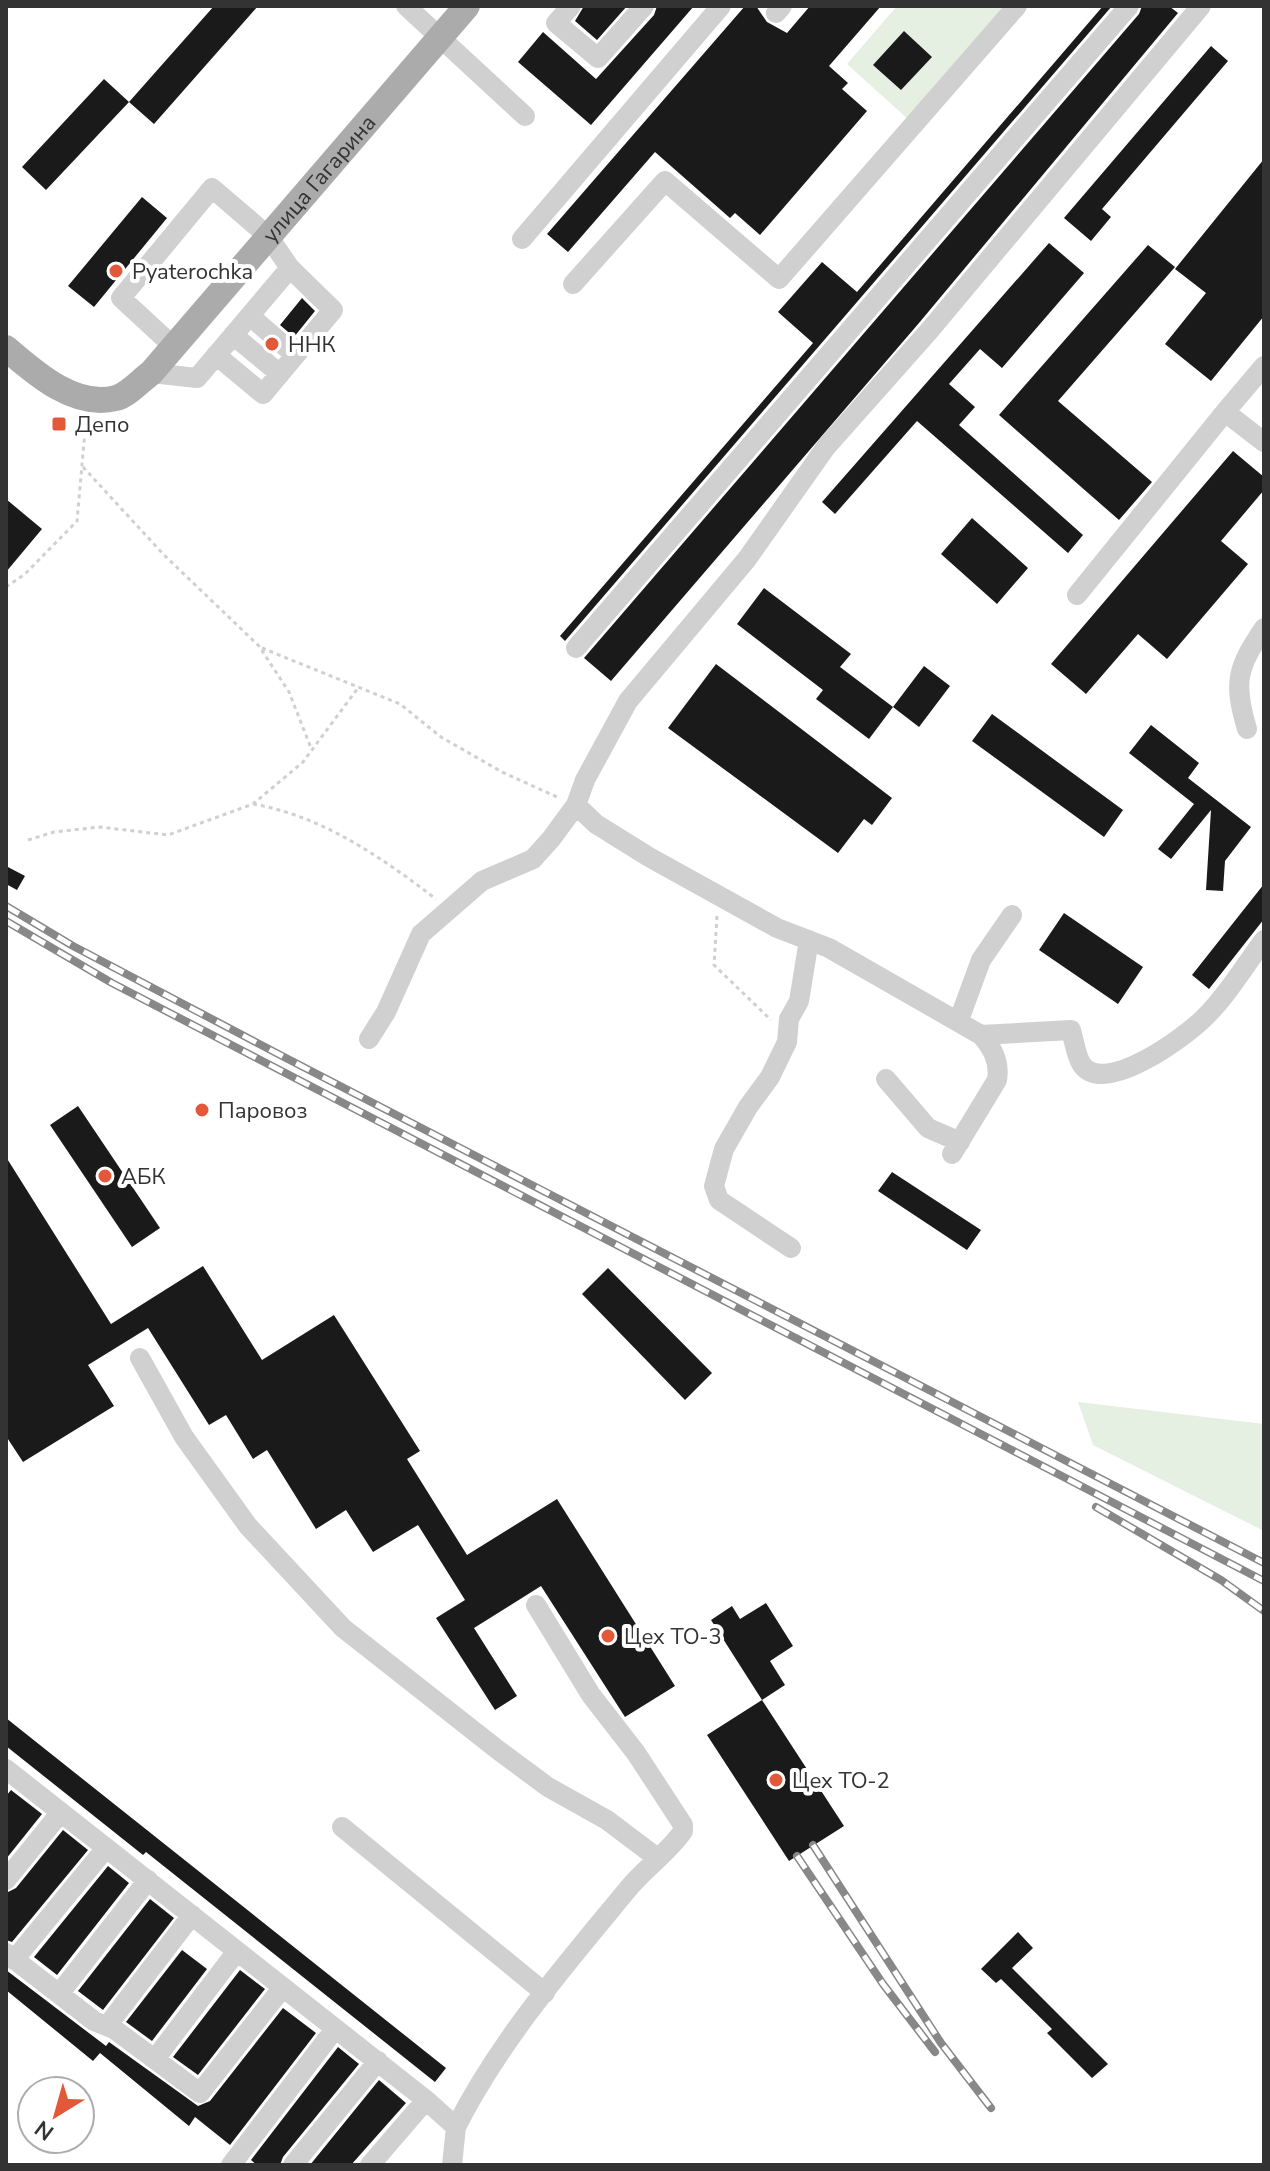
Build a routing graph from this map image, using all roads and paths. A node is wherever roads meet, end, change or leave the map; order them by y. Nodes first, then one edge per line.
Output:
1 (406, 6) edge
2 (467, 6) edge
3 (571, 6) edge
4 (644, 6) edge
5 (721, 6) edge
6 (1017, 6) edge
7 (1129, 6) edge
8 (1201, 6) edge
9 (439, 38) junction
10 (525, 116) dead end
11 (268, 236) junction
12 (522, 239) dead end
13 (290, 268) junction
14 (573, 284) dead end
15 (250, 316) junction
16 (233, 335) junction
17 (173, 346) junction
18 (6, 348) edge
19 (216, 355) junction
20 (295, 355) junction
21 (1264, 366) edge
22 (151, 373) junction
23 (280, 374) junction
24 (92, 401) junction
25 (1225, 412) junction
26 (1264, 442) edge
27 (83, 467) junction
28 (6, 587) edge
29 (1077, 595) dead end
30 (1264, 628) edge
31 (259, 646) junction
32 (576, 648) dead end
33 (358, 688) junction
34 (1247, 729) dead end
35 (311, 748) junction
36 (253, 804) junction
37 (576, 805) junction
38 (28, 840) dead end
39 (717, 895) junction
40 (449, 908) junction
41 (1012, 915) dead end
42 (809, 940) junction
43 (1264, 940) edge
44 (959, 1020) junction
45 (788, 1031) junction
46 (981, 1035) junction
47 (369, 1039) dead end
48 (886, 1079) dead end
49 (791, 1248) dead end
50 (140, 1358) dead end
51 (536, 1605) dead end
52 (6, 1769) edge
53 (61, 1812) junction
54 (342, 1827) dead end
55 (106, 1848) junction
56 (656, 1857) junction
57 (6, 1880) edge
58 (148, 1880) junction
59 (192, 1915) junction
60 (237, 1951) junction
61 (10, 1956) edge
62 (283, 1987) junction
63 (545, 1993) junction
64 (59, 1994) junction
65 (107, 2026) junction
66 (335, 2029) junction
67 (155, 2059) junction
68 (378, 2061) junction
69 (426, 2100) junction
70 (456, 2127) junction
71 (231, 2165) edge
72 (293, 2165) edge
73 (370, 2165) edge
74 (452, 2165) edge

1 - 9 lane
2 - 9 main road, улица Гагарина
3 - 4 lane
5 - 12 lane
6 - 14 lane
7 - 32 lane
8 - 37 lane
9 - 10 lane
9 - 11 main road, улица Гагарина
11 - 13 lane
11 - 17 main road, улица Гагарина
11 - 17 lane
13 - 15 lane
13 - 20 lane
15 - 16 lane
15 - 20 lane
16 - 19 lane
16 - 23 lane
17 - 22 main road, улица Гагарина
18 - 24 main road
19 - 22 lane
19 - 23 lane
20 - 23 lane
21 - 25 lane
22 - 24 main road, улица Гагарина
24 - 27 path
25 - 26 lane
25 - 29 lane
27 - 28 path
27 - 31 path
30 - 34 lane
31 - 33 path
31 - 35 path
33 - 35 path
33 - 37 path
35 - 36 path
36 - 38 path
36 - 40 path
37 - 39 lane
37 - 40 lane
39 - 42 lane
39 - 45 path
40 - 47 lane
41 - 44 lane
42 - 44 lane
42 - 45 lane
43 - 46 lane
44 - 46 lane
45 - 49 lane
46 - 48 lane
50 - 56 lane
51 - 56 lane
52 - 53 lane
53 - 55 lane
53 - 57 lane
54 - 63 lane
55 - 58 lane
55 - 61 lane
56 - 63 lane
58 - 59 lane
58 - 64 lane
59 - 60 lane
59 - 65 lane
60 - 62 lane
60 - 67 lane
61 - 64 lane
62 - 66 lane
62 - 67 lane
63 - 70 lane
64 - 65 lane
65 - 67 lane
66 - 68 lane
66 - 71 lane
68 - 69 lane
68 - 72 lane
69 - 70 lane
69 - 73 lane
70 - 74 lane

